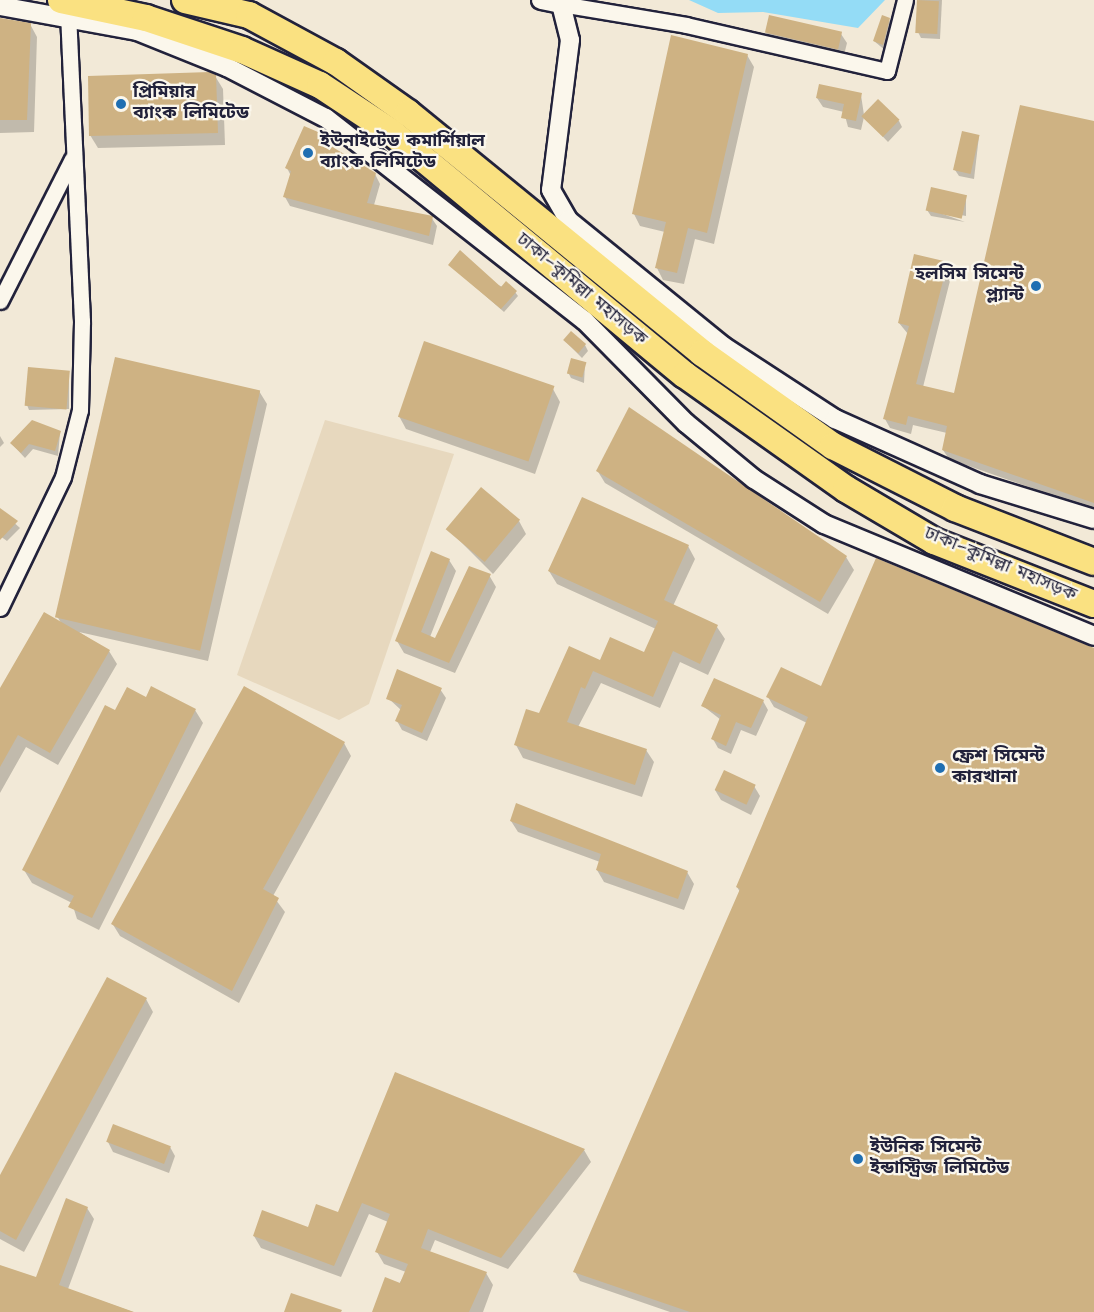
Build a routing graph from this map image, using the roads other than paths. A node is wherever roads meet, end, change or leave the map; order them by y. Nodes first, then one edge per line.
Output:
1 (185, 0) edge
2 (218, 0) edge
3 (541, 0) edge
4 (905, 0) edge
5 (561, 4) junction
6 (0, 6) edge
7 (65, 8) edge
8 (249, 15) junction
9 (73, 156) junction
10 (0, 301) edge
11 (1094, 519) edge
12 (1094, 562) edge
13 (1094, 604) edge
14 (0, 608) edge
15 (1094, 636) edge

1 - 8 highway, ঢাকা–কুমিল্লা মহাসড়ক
2 - 8 highway, ঢাকা–কুমিল্লা মহাসড়ক
3 - 5 street
4 - 5 street
5 - 11 street
6 - 7 street
7 - 9 street
7 - 13 highway, ঢাকা–কুমিল্লা মহাসড়ক
7 - 15 street
8 - 12 highway, ঢাকা–কুমিল্লা মহাসড়ক
9 - 10 street
9 - 14 street

